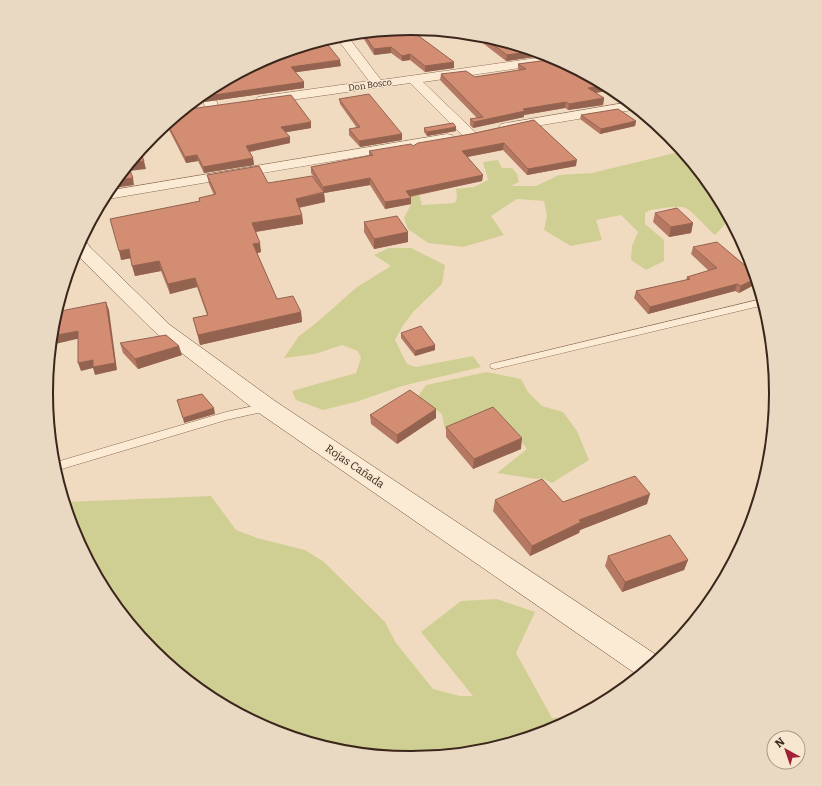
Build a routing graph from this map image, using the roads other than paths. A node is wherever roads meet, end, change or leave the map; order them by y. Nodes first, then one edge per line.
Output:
1 (345, 41) edge
2 (545, 61) edge
3 (413, 79) junction
4 (378, 84) junction
5 (208, 98) edge
6 (249, 102) edge
7 (226, 105) edge
8 (210, 107) junction
9 (626, 107) edge
10 (196, 109) edge
11 (482, 132) junction
12 (113, 195) edge
13 (83, 251) edge
14 (758, 303) edge
15 (495, 366) dead end
16 (267, 407) junction
17 (60, 465) edge
18 (645, 664) edge

1 - 4 street
2 - 3 street, Don Bosco
3 - 4 street, Don Bosco
3 - 11 street
4 - 6 street, Don Bosco
5 - 8 street
7 - 8 street
8 - 10 street
9 - 11 street
11 - 12 street
13 - 16 street, Rojas Cañada
14 - 15 lane
16 - 17 lane
16 - 18 street, Rojas Cañada

